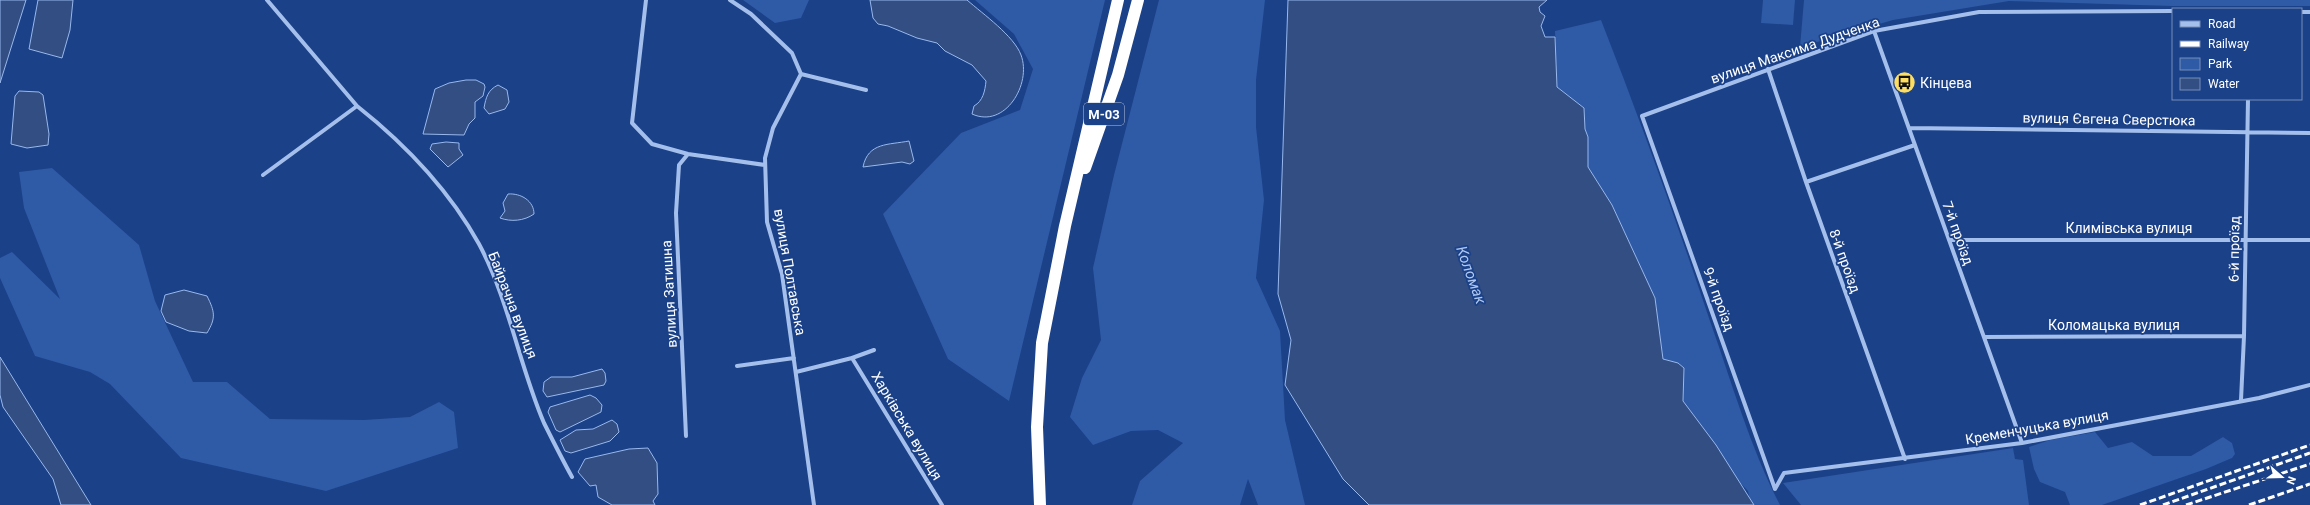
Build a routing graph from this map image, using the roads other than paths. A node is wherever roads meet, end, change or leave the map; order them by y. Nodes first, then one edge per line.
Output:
1 (267, 0) edge
2 (646, 0) edge
3 (730, 0) edge
4 (1118, 0) edge
5 (1138, 0) edge
6 (2172, 11) edge
7 (1874, 31) junction
8 (1768, 69) junction
9 (801, 74) junction
10 (866, 90) dead end
11 (2248, 100) edge
12 (357, 106) junction
13 (1642, 116) joint
14 (1909, 128) junction
15 (2247, 132) junction
16 (2310, 133) edge
17 (1914, 144) junction
18 (688, 154) junction
19 (766, 165) junction
20 (263, 174) dead end
21 (1806, 182) junction
22 (1065, 226) junction
23 (2245, 239) junction
24 (1949, 240) junction
25 (2310, 240) edge
26 (2244, 336) junction
27 (1984, 337) junction
28 (874, 350) dead end
29 (794, 358) junction
30 (852, 358) junction
31 (737, 366) dead end
32 (796, 372) junction
33 (2310, 385) edge
34 (2241, 400) junction
35 (686, 436) dead end
36 (2022, 443) junction
37 (1905, 459) junction
38 (572, 477) dead end
39 (1775, 489) joint
40 (814, 505) edge
41 (942, 505) edge
42 (1040, 505) edge

1 - 12 street, Байрачна вулиця
2 - 18 street
3 - 9 street
4 - 22 highway, М-03
5 - 22 highway, М-03
6 - 7 street, вулиця Максима Дудченка
7 - 8 street, вулиця Максима Дудченка
7 - 14 street, 7-й проїзд
8 - 13 street, вулиця Максима Дудченка
8 - 21 street, 8-й проїзд
9 - 10 street
9 - 19 street, вулиця Полтавська
11 - 15 street, 6-й проїзд
12 - 20 street
12 - 38 street, Байрачна вулиця
13 - 39 street, 9-й проїзд
14 - 15 street, вулиця Євгена Сверстюка
14 - 17 street, 7-й проїзд
15 - 16 street, вулиця Євгена Сверстюка
15 - 23 street, 6-й проїзд
17 - 21 street
17 - 24 street, 7-й проїзд
18 - 19 street
18 - 35 street, вулиця Затишна
19 - 29 street, вулиця Полтавська
21 - 37 street, 8-й проїзд
22 - 42 highway, М-03
23 - 24 street, Климівська вулиця
23 - 25 street, Климівська вулиця
23 - 26 street, 6-й проїзд
24 - 27 street, 7-й проїзд
26 - 27 street, Коломацька вулиця
26 - 34 street, 6-й проїзд
27 - 36 street, 7-й проїзд
28 - 30 street, Харківська вулиця
29 - 31 street
29 - 32 street, вулиця Полтавська
30 - 32 street, Харківська вулиця
30 - 41 street, Харківська вулиця
32 - 40 street, вулиця Полтавська
33 - 34 street, Кременчуцька вулиця
34 - 36 street, Кременчуцька вулиця
36 - 37 street, Кременчуцька вулиця
37 - 39 street, Кременчуцька вулиця

